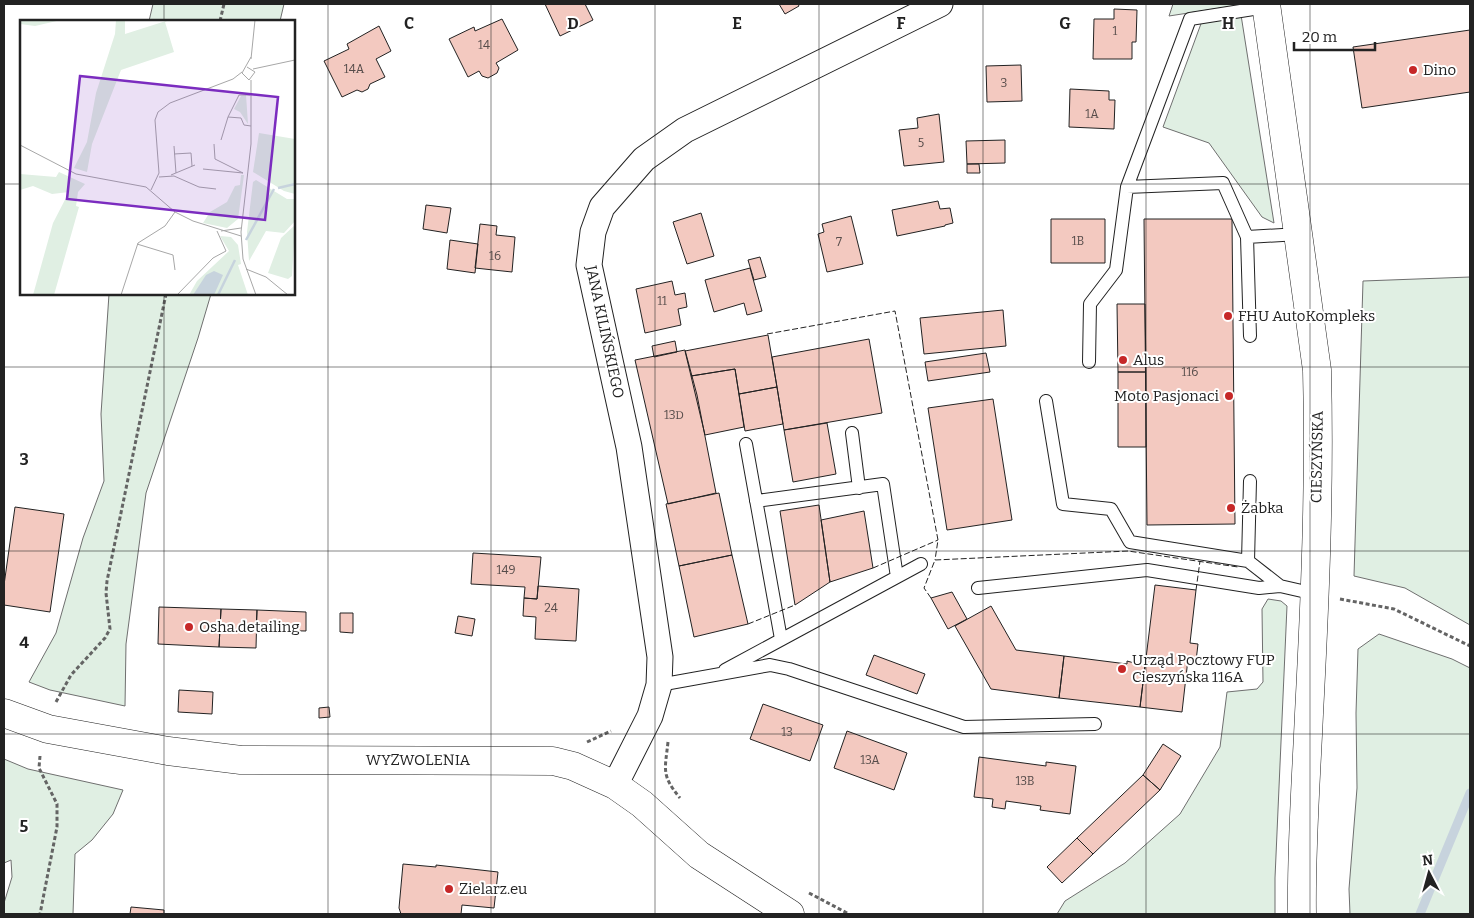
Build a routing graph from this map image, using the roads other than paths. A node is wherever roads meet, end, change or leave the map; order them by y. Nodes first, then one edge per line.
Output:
1 (940, 4) edge
2 (1266, 5) edge
3 (1127, 187) junction
4 (1299, 234) junction
5 (1247, 237) junction
6 (1250, 336) dead end
7 (1090, 362) dead end
8 (1046, 401) dead end
9 (852, 433) dead end
10 (746, 444) dead end
11 (1250, 481) dead end
12 (859, 488) junction
13 (756, 501) junction
14 (1248, 561) junction
15 (921, 564) dead end
16 (897, 577) junction
17 (1280, 586) junction
18 (978, 588) dead end
19 (1315, 594) junction
20 (781, 640) junction
21 (715, 675) junction
22 (659, 685) junction
23 (4, 713) edge
24 (1094, 724) dead end
25 (615, 784) junction
26 (790, 914) edge
27 (1302, 914) edge

1 - 22 street, JANA KILIŃSKIEGO
2 - 3 lane
2 - 4 main road, CIESZYŃSKA
3 - 5 lane
3 - 7 lane
4 - 5 lane
4 - 19 main road, CIESZYŃSKA
5 - 6 lane
8 - 14 lane
9 - 12 lane
10 - 13 lane
11 - 14 lane
12 - 13 lane
12 - 16 lane
13 - 20 lane
14 - 17 lane
15 - 16 lane
16 - 20 lane
17 - 18 lane
17 - 19 lane
19 - 27 main road, CIESZYŃSKA
20 - 21 lane
21 - 22 lane
21 - 24 lane
22 - 25 street, JANA KILIŃSKIEGO
23 - 25 main road, WYZWOLENIA
25 - 26 main road, WYZWOLENIA

